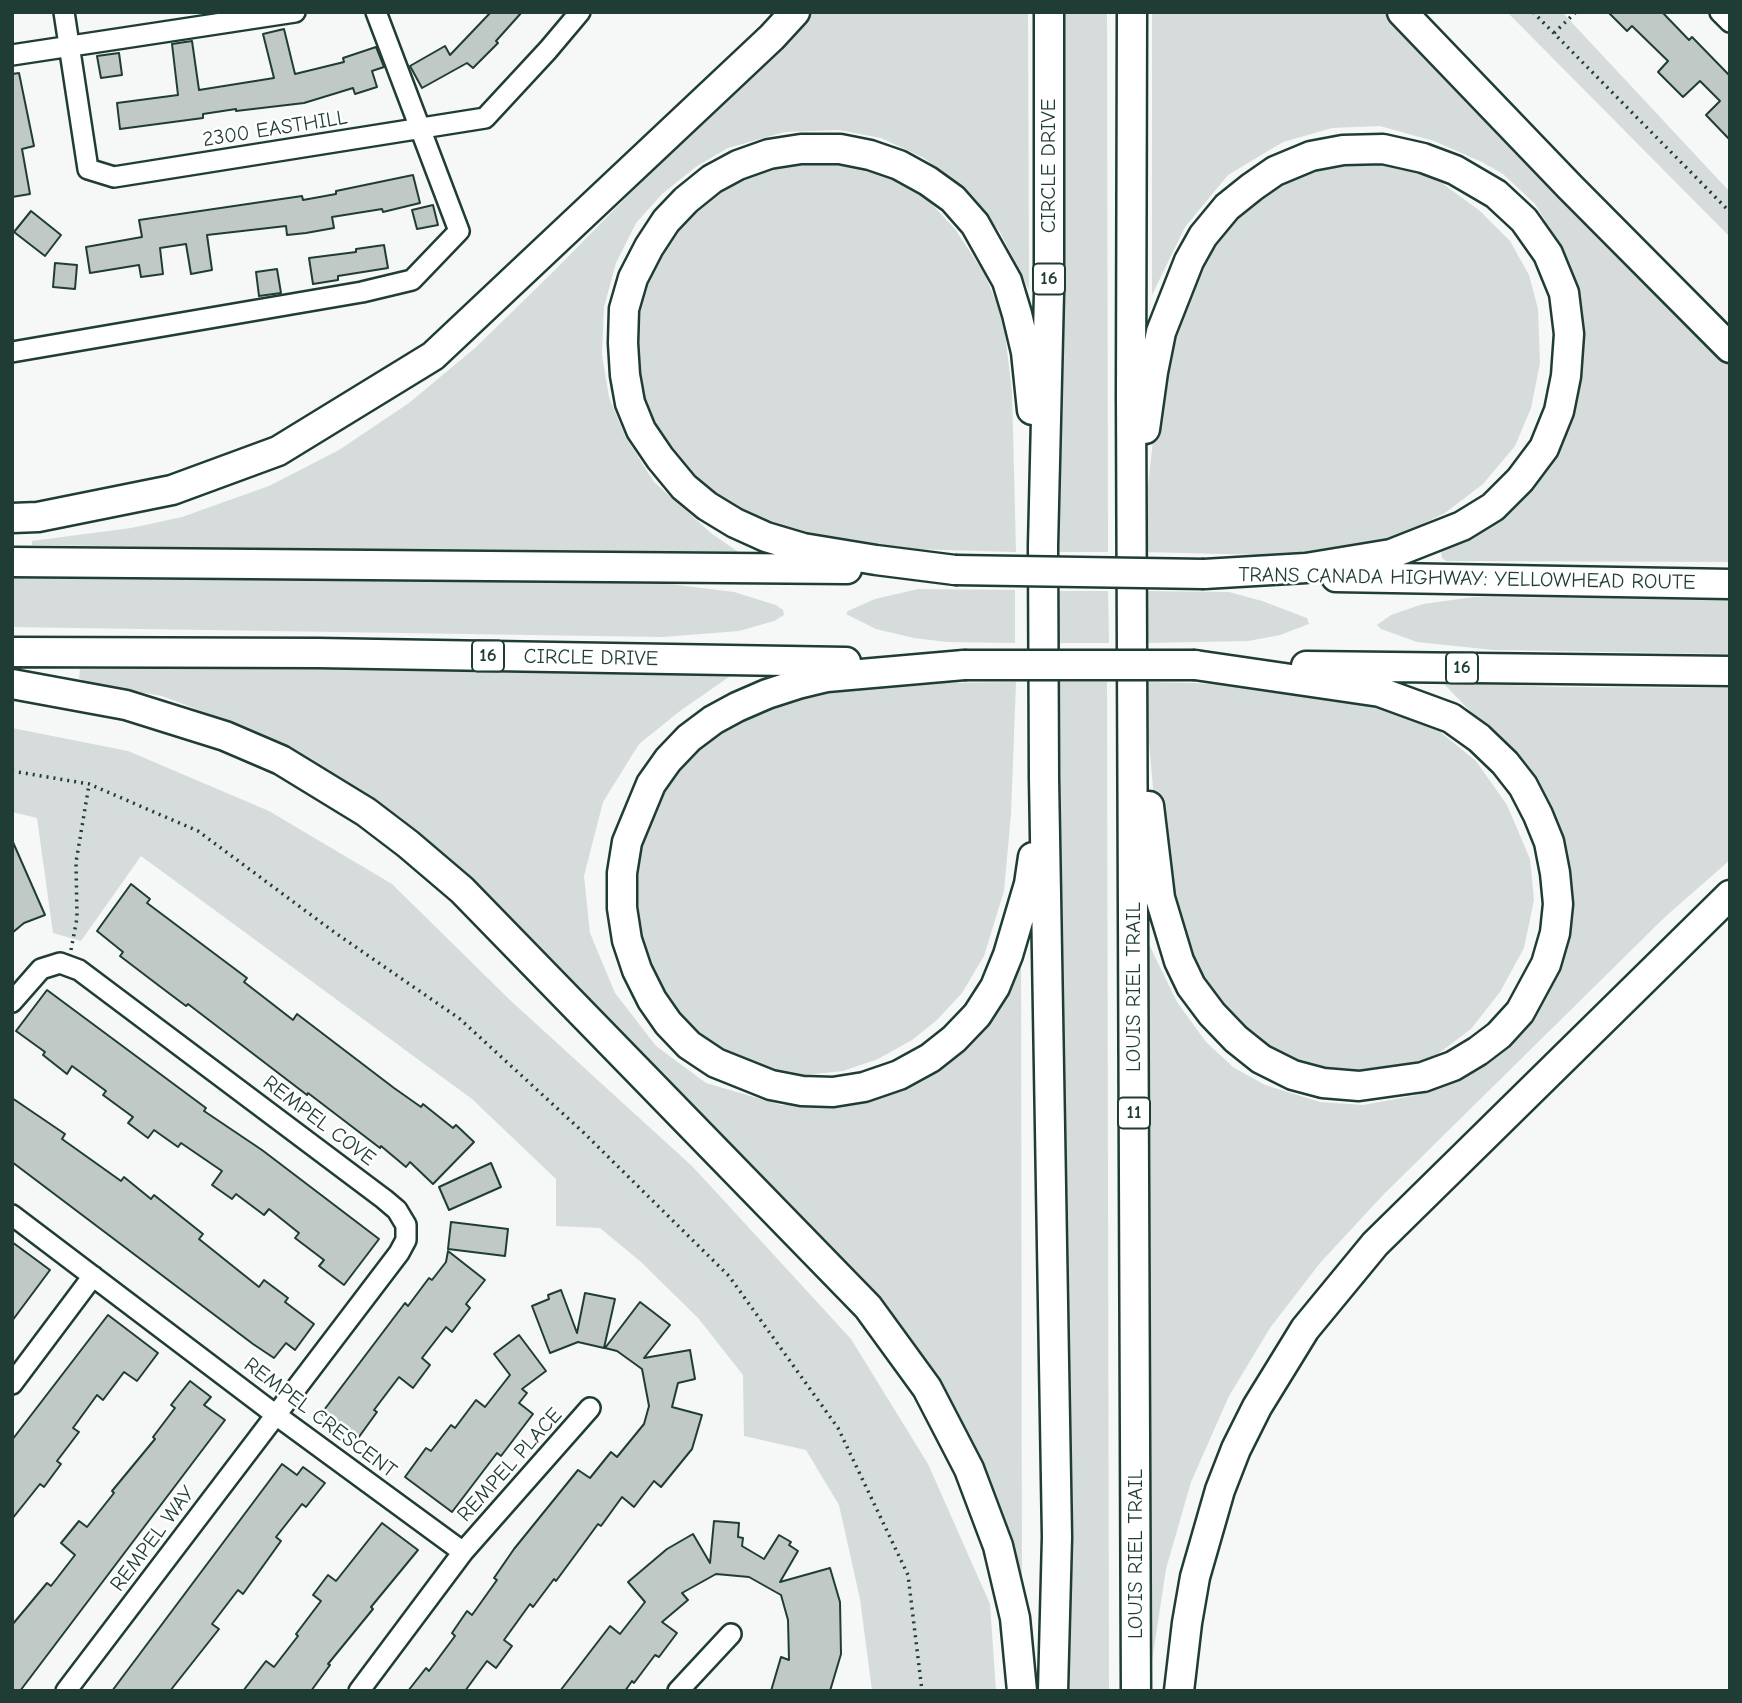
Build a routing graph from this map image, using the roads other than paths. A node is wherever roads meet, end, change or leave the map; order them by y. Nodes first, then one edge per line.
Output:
1 (64, 12) edge
2 (295, 12) edge
3 (376, 12) edge
4 (580, 12) edge
5 (795, 12) edge
6 (1049, 12) edge
7 (1132, 12) edge
8 (1402, 12) edge
9 (1720, 12) edge
10 (1730, 23) edge
11 (69, 46) junction
12 (12, 55) edge
13 (421, 130) junction
14 (1730, 348) edge
15 (12, 352) edge
16 (12, 519) edge
17 (1131, 536) junction
18 (1043, 547) junction
19 (12, 562) edge
20 (955, 570) junction
21 (1204, 574) junction
22 (1730, 583) edge
23 (1133, 623) junction
24 (12, 652) edge
25 (964, 665) junction
26 (1195, 665) junction
27 (1730, 671) edge
28 (12, 684) edge
29 (1044, 778) junction
30 (1730, 895) edge
31 (12, 1002) edge
32 (12, 1215) edge
33 (93, 1276) junction
34 (12, 1384) edge
35 (590, 1408) dead end
36 (276, 1415) junction
37 (463, 1552) junction
38 (731, 1634) dead end
39 (66, 1691) edge
40 (359, 1691) edge
41 (678, 1691) edge
42 (1022, 1691) edge
43 (1054, 1691) edge
44 (1136, 1691) edge
45 (1179, 1691) edge

1 - 11 street, 2300 EASTHILL
2 - 11 street
3 - 13 street
4 - 13 street, 2300 EASTHILL
5 - 16 highway
6 - 18 highway, CIRCLE DRIVE / 16
7 - 17 highway
8 - 14 highway
9 - 10 street
11 - 12 street
11 - 13 street, 2300 EASTHILL
13 - 15 street
17 - 21 highway
17 - 23 highway, LOUIS RIEL TRAIL / 11
18 - 20 highway
18 - 29 highway, CIRCLE DRIVE / 16
19 - 20 highway
20 - 21 highway, bridge
21 - 22 highway, TRANS CANADA HIGHWAY: YELLOWHEAD ROUTE
23 - 26 highway
23 - 44 highway, LOUIS RIEL TRAIL / 11
24 - 25 highway, CIRCLE DRIVE / 16
25 - 26 highway, CIRCLE DRIVE / 16, bridge
25 - 29 highway
26 - 27 highway, 16
28 - 42 highway
29 - 43 highway
30 - 45 highway
31 - 36 street, REMPEL COVE
32 - 33 street, REMPEL CRESCENT
33 - 34 street
33 - 36 street, REMPEL CRESCENT
35 - 37 street, REMPEL PLACE
36 - 37 street, REMPEL CRESCENT
36 - 39 street, REMPEL WAY
37 - 40 street
38 - 41 street

